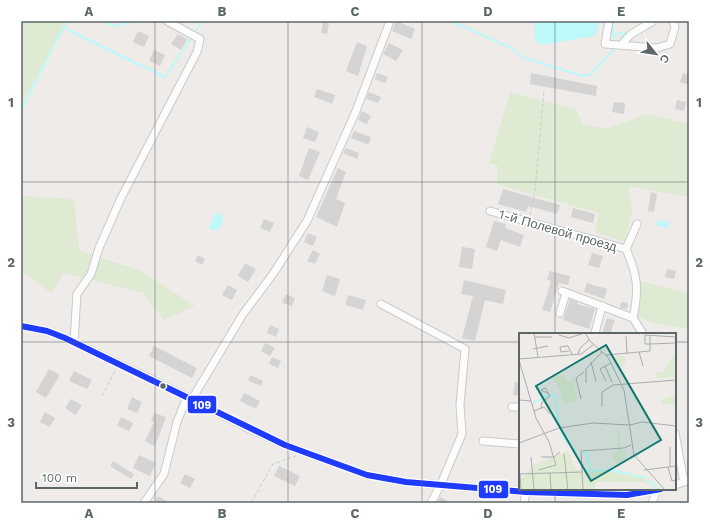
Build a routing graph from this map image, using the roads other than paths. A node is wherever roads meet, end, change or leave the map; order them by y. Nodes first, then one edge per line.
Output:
1 (167, 21) edge
2 (390, 21) edge
3 (609, 21) edge
4 (653, 21) edge
5 (672, 21) edge
6 (621, 45) junction
7 (490, 211) dead end
8 (637, 224) dead end
9 (626, 249) junction
10 (381, 304) dead end
11 (602, 306) junction
12 (560, 313) dead end
13 (632, 318) junction
14 (21, 326) edge
15 (595, 333) dead end
16 (642, 333) edge
17 (74, 342) junction
18 (192, 399) junction
19 (512, 407) dead end
20 (519, 407) edge
21 (676, 437) edge
22 (483, 440) dead end
23 (519, 444) edge
24 (686, 481) edge
25 (441, 484) junction
26 (676, 485) edge
27 (659, 490) edge
28 (526, 492) junction
29 (592, 492) edge
30 (144, 503) edge
31 (431, 503) edge
32 (524, 503) edge
33 (652, 503) edge

1 - 17 street
2 - 18 street
3 - 6 street
4 - 6 street
5 - 6 street
7 - 9 street, 1-й Полевой проезд
8 - 9 street
9 - 13 street, 1-й Полевой проезд
10 - 25 street
11 - 12 street
11 - 13 street
11 - 15 street
13 - 16 street
14 - 17 street
17 - 18 street
18 - 25 street
18 - 30 street
19 - 20 street
21 - 24 street
22 - 23 street
24 - 26 street
25 - 28 street
25 - 31 street
27 - 29 street
27 - 33 street
28 - 29 street
28 - 32 street

